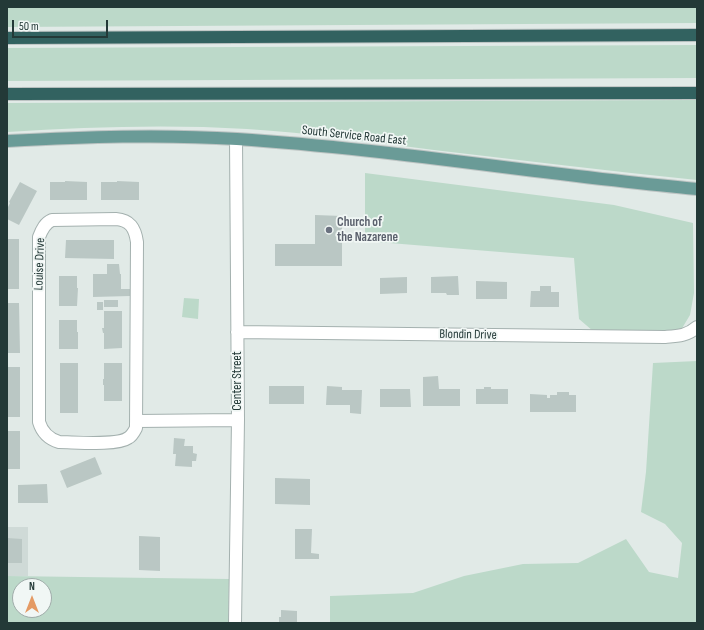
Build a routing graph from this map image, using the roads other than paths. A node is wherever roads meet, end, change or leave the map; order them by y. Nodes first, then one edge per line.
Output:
1 (697, 35) edge
2 (7, 38) edge
3 (697, 93) edge
4 (7, 94) edge
5 (236, 138) junction
6 (7, 141) edge
7 (697, 190) edge
8 (697, 327) edge
9 (237, 332) junction
10 (238, 420) junction
11 (136, 421) junction
12 (235, 623) edge

1 - 2 highway
3 - 4 highway
5 - 6 main road, South Service Road East
5 - 7 main road, South Service Road East
5 - 9 street, Center Street
8 - 9 street, Blondin Drive
9 - 10 street, Center Street
10 - 11 street
10 - 12 street, Center Street
11 - 11 street, Louise Drive

